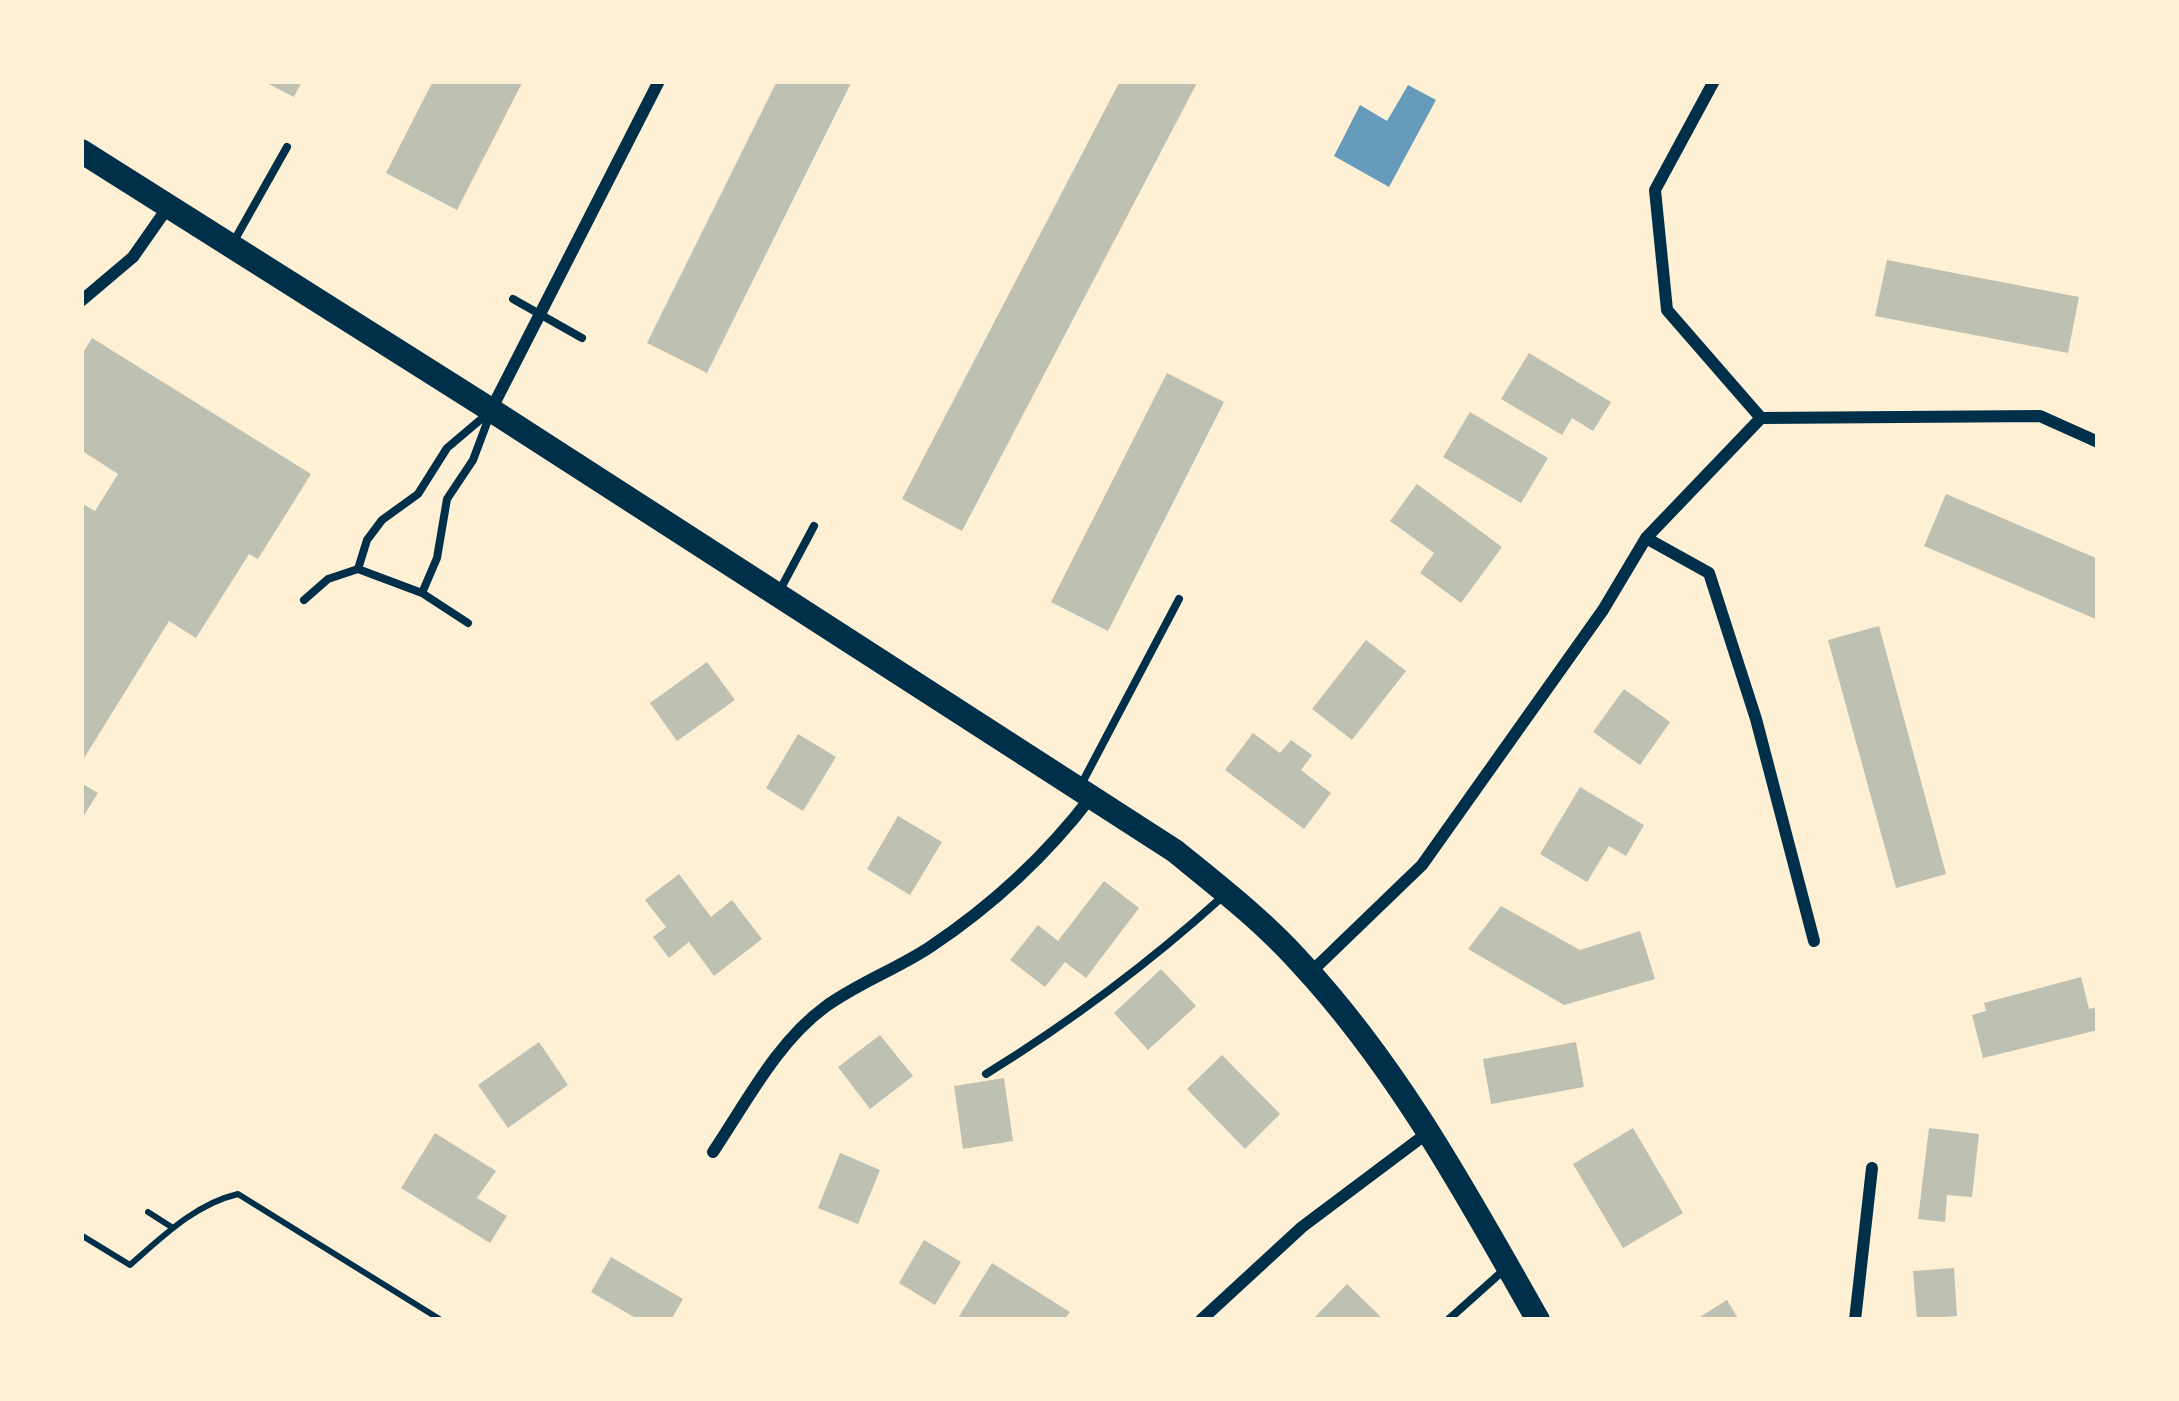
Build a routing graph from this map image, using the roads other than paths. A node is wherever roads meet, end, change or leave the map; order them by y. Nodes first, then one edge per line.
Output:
1 (659, 81) edge
2 (1714, 81) edge
3 (287, 147) dead end
4 (81, 152) edge
5 (168, 207) junction
6 (230, 248) junction
7 (513, 299) dead end
8 (81, 301) edge
9 (540, 315) junction
10 (582, 338) dead end
11 (491, 410) junction
12 (1761, 418) junction
13 (2098, 442) edge
14 (814, 526) dead end
15 (1646, 538) junction
16 (358, 568) junction
17 (422, 592) junction
18 (778, 595) junction
19 (1179, 598) dead end
20 (304, 600) dead end
21 (468, 623) dead end
22 (1085, 793) junction
23 (1226, 892) junction
24 (1814, 941) dead end
25 (1310, 973) junction
26 (986, 1074) dead end
27 (1430, 1131) junction
28 (713, 1152) dead end
29 (1872, 1168) dead end
30 (1508, 1267) junction
31 (1201, 1320) edge
32 (1448, 1320) edge
33 (1538, 1320) edge
34 (1856, 1320) edge

1 - 9 street
2 - 12 street
3 - 6 lane
4 - 5 main road
5 - 6 main road
5 - 8 street
6 - 11 main road
7 - 9 lane
9 - 10 lane
9 - 11 street
11 - 16 lane
11 - 17 lane
11 - 18 main road
12 - 13 street
12 - 15 street
14 - 18 lane
15 - 24 street
15 - 25 street
16 - 17 lane
16 - 20 lane
17 - 21 lane
18 - 22 main road
19 - 22 lane
22 - 23 main road
22 - 28 street
23 - 25 main road
23 - 26 lane
25 - 27 main road
27 - 30 main road
27 - 31 street
29 - 34 street
30 - 32 lane
30 - 33 main road

